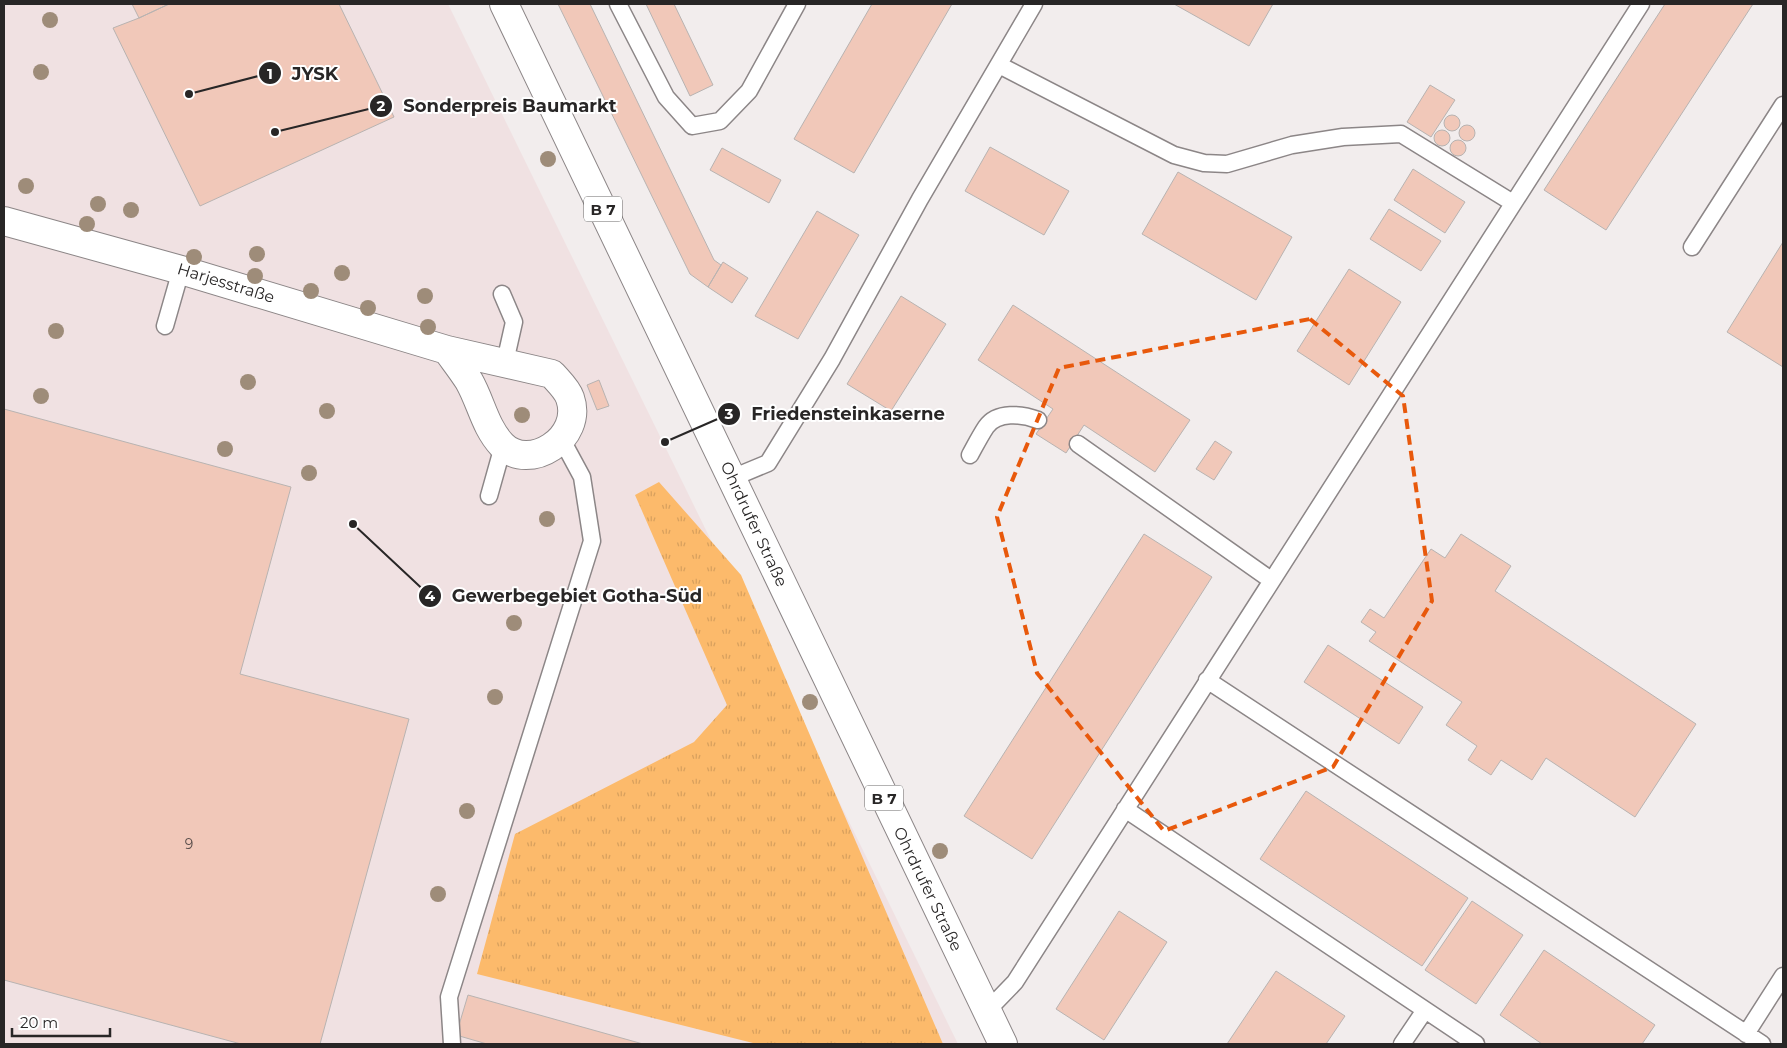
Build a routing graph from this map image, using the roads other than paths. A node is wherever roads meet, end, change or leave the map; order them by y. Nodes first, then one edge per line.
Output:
1 (504, 4) edge
2 (618, 4) edge
3 (797, 4) edge
4 (1034, 4) edge
5 (1641, 4) edge
6 (999, 65) junction
7 (1783, 105) edge
8 (1513, 203) junction
9 (4, 221) edge
10 (1692, 247) dead end
11 (180, 270) junction
12 (502, 294) dead end
13 (165, 326) dead end
14 (447, 350) junction
15 (505, 362) junction
16 (1038, 420) dead end
17 (562, 440) junction
18 (1078, 444) dead end
19 (503, 446) junction
20 (970, 455) dead end
21 (732, 478) junction
22 (489, 496) dead end
23 (1272, 580) junction
24 (1207, 680) junction
25 (1125, 809) junction
26 (1783, 976) edge
27 (1426, 1010) junction
28 (987, 1011) junction
29 (1746, 1034) junction
30 (452, 1044) edge
31 (1003, 1044) edge
32 (1402, 1044) edge
33 (1476, 1044) edge
34 (1762, 1044) edge

1 - 21 main road, Ohrdrufer Straße / B 7
2 - 3 lane
4 - 6 lane
5 - 8 lane
6 - 8 lane
6 - 21 lane
7 - 10 lane
8 - 23 lane
9 - 11 main road, Harjesstraße
11 - 13 lane
11 - 14 main road, Harjesstraße
12 - 15 lane
14 - 15 main road, Harjesstraße
14 - 19 main road
15 - 17 main road, Harjesstraße
16 - 20 lane
17 - 19 main road
17 - 30 lane
18 - 23 lane
19 - 22 lane
21 - 28 main road, Ohrdrufer Straße / B 7
23 - 24 lane
24 - 25 lane
24 - 29 lane
25 - 27 lane
25 - 28 lane
26 - 29 lane
27 - 32 lane
27 - 33 lane
28 - 31 main road, Ohrdrufer Straße / B 7
29 - 34 lane

